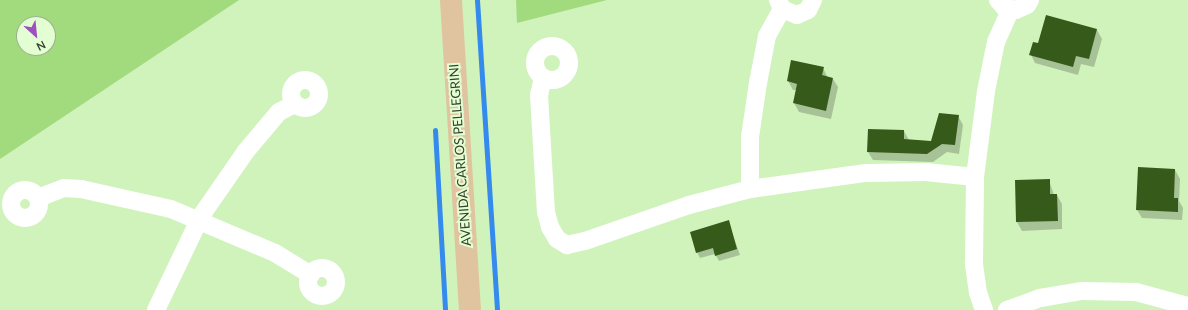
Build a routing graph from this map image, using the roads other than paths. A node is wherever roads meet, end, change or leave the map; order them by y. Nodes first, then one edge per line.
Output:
1 (451, 0) edge
2 (813, 0) edge
3 (1030, 0) edge
4 (780, 4) edge
5 (1004, 5) edge
6 (543, 78) dead end
7 (295, 104) dead end
8 (975, 177) junction
9 (750, 189) junction
10 (38, 198) dead end
11 (200, 220) junction
12 (311, 275) dead end
13 (1188, 305) edge
14 (156, 310) edge
15 (470, 310) edge
16 (984, 310) edge
17 (1007, 310) edge

1 - 15 main road, AVENIDA CARLOS PELLEGRINI
2 - 4 street
3 - 5 street
4 - 9 street
5 - 8 street
6 - 9 street
7 - 11 street
8 - 9 street
8 - 16 street
10 - 11 street
11 - 12 street
11 - 14 street
13 - 17 street

